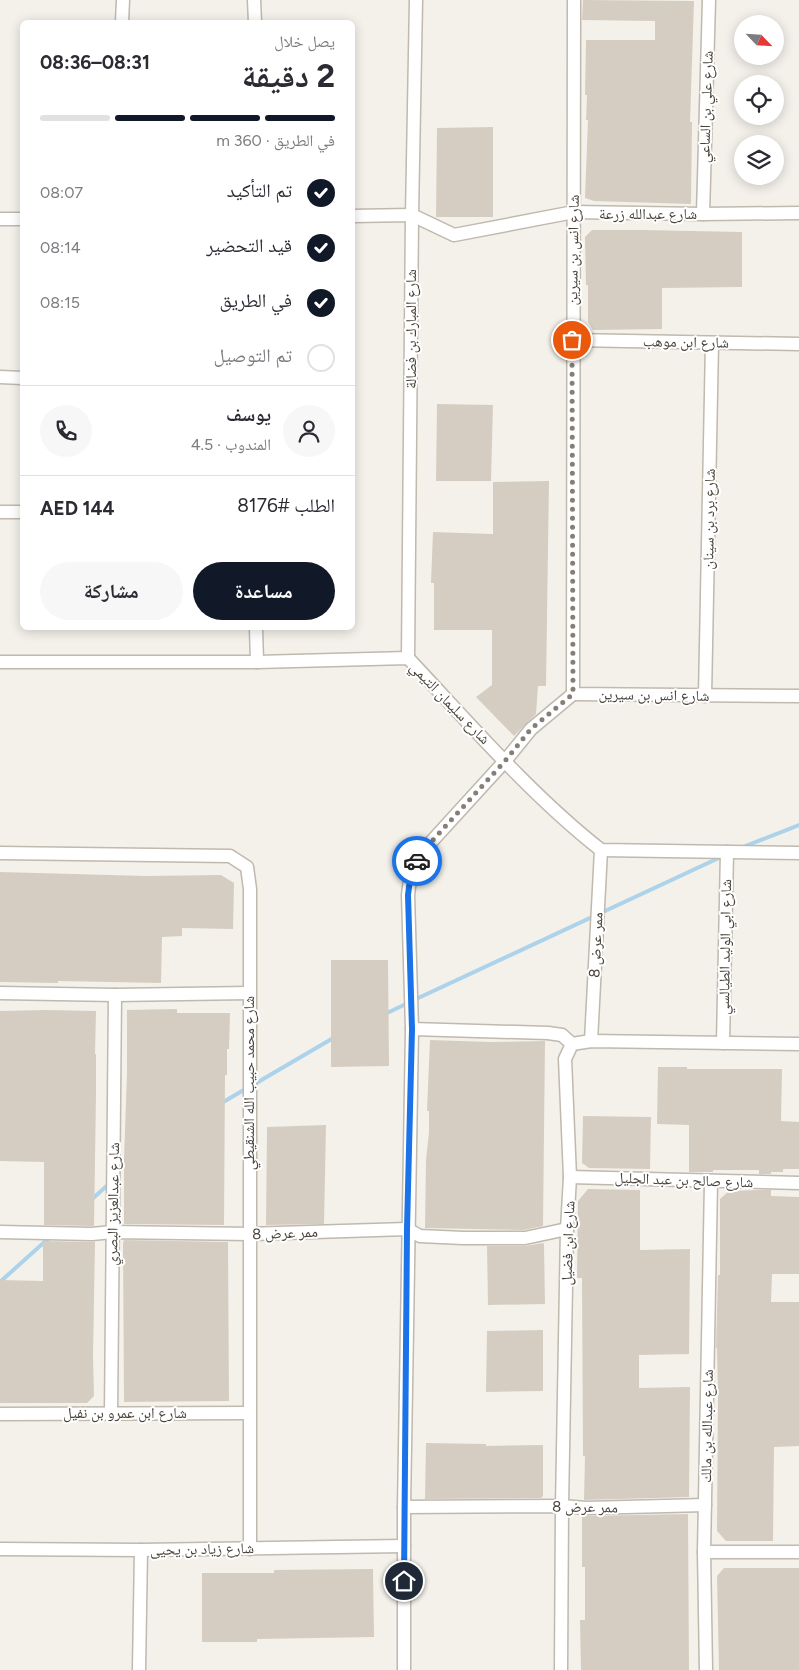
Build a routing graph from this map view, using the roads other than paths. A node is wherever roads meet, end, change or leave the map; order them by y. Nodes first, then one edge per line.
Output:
1 (123, 0) edge
2 (254, 0) edge
3 (416, 0) edge
4 (574, 0) edge
5 (709, 0) edge
6 (122, 20) edge
7 (254, 20) edge
8 (574, 212) junction
9 (799, 213) edge
10 (703, 214) junction
11 (412, 215) junction
12 (355, 216) edge
13 (0, 219) edge
14 (20, 219) edge
15 (572, 340) junction
16 (712, 343) junction
17 (799, 344) edge
18 (0, 377) edge
19 (20, 378) edge
20 (0, 512) edge
21 (20, 512) edge
22 (256, 630) edge
23 (408, 658) junction
24 (0, 662) edge
25 (257, 662) junction
26 (573, 694) junction
27 (705, 696) junction
28 (799, 696) edge
29 (505, 761) junction
30 (601, 850) junction
31 (727, 852) junction
32 (0, 853) edge
33 (799, 853) edge
34 (0, 992) edge
35 (249, 993) junction
36 (115, 995) junction
37 (412, 1029) junction
38 (591, 1041) junction
39 (723, 1042) junction
40 (572, 1044) junction
41 (799, 1044) edge
42 (570, 1177) junction
43 (711, 1182) junction
44 (799, 1183) edge
45 (407, 1229) junction
46 (568, 1229) junction
47 (0, 1232) edge
48 (112, 1232) junction
49 (250, 1234) junction
50 (249, 1413) junction
51 (0, 1414) edge
52 (111, 1414) junction
53 (705, 1505) junction
54 (562, 1506) junction
55 (404, 1507) junction
56 (404, 1546) junction
57 (0, 1549) edge
58 (250, 1549) junction
59 (141, 1550) junction
60 (704, 1552) junction
61 (799, 1552) edge
62 (139, 1670) edge
63 (404, 1670) edge
64 (561, 1670) edge
65 (706, 1670) edge

1 - 6 street
2 - 7 street
3 - 11 street, شارع المبارك بن فضالة
4 - 8 street, شارع انس بن سيرين
5 - 10 street, شارع علي بن الساعي
8 - 10 street, شارع عبدالله زرعة
8 - 11 street, شارع عبدالله زرعة
8 - 15 street, شارع انس بن سيرين
9 - 10 street, شارع عبدالله زرعة
11 - 12 street, شارع عبدالله زرعة
11 - 23 street, شارع المبارك بن فضالة
13 - 14 street
15 - 16 street, شارع ابن موهب
15 - 26 street, شارع انس بن سيرين
16 - 17 street, شارع ابن موهب
16 - 27 street, شارع برد بن سينان
18 - 19 street
20 - 21 street
22 - 25 street
23 - 25 street, شارع سليمان التيمي
23 - 29 street, شارع سليمان التيمي
24 - 25 street, شارع سليمان التيمي
26 - 27 street, شارع انس بن سيرين
26 - 29 street
27 - 28 street, شارع انس بن سيرين
29 - 30 street, شارع سليمان التيمي
29 - 37 street
30 - 31 street
30 - 38 street, ممر عرض 8
31 - 33 street
31 - 39 street, شارع ابي الوليد الطيالسي
32 - 35 street, شارع محمد حبيب الله الشنقيطي
34 - 36 street
35 - 36 street
35 - 49 street, شارع محمد حبيب الله الشنقيطي
36 - 48 street, شارع عبدالعزيز البصري
37 - 40 street
37 - 45 street
38 - 39 street
38 - 40 street
39 - 41 street
40 - 42 street, شارع ابن فضيل
42 - 43 street, شارع صالح بن عبد الجليل
42 - 46 street, شارع ابن فضيل
43 - 44 street, شارع صالح بن عبد الجليل
43 - 53 street, شارع عبدالله بن مالك
45 - 46 street, ممر عرض 8
45 - 49 street, ممر عرض 8
45 - 55 street
46 - 54 street, شارع ابن فضيل
47 - 48 street, ممر عرض 8
48 - 49 street, ممر عرض 8
48 - 52 street, شارع عبدالعزيز البصري
49 - 50 street, شارع محمد حبيب الله الشنقيطي
50 - 52 street, شارع ابن عمرو بن نفيل
50 - 58 street, شارع محمد حبيب الله الشنقيطي
51 - 52 street, شارع ابن عمرو بن نفيل
53 - 54 street, ممر عرض 8
53 - 60 street, شارع عبدالله بن مالك
54 - 55 street, ممر عرض 8
54 - 64 street, شارع ابن فضيل
55 - 56 street
56 - 58 street, شارع زياد بن يحيى
56 - 63 street
57 - 59 street, شارع زياد بن يحيى
58 - 59 street, شارع زياد بن يحيى
59 - 62 street
60 - 61 street
60 - 65 street, شارع عبدالله بن مالك

